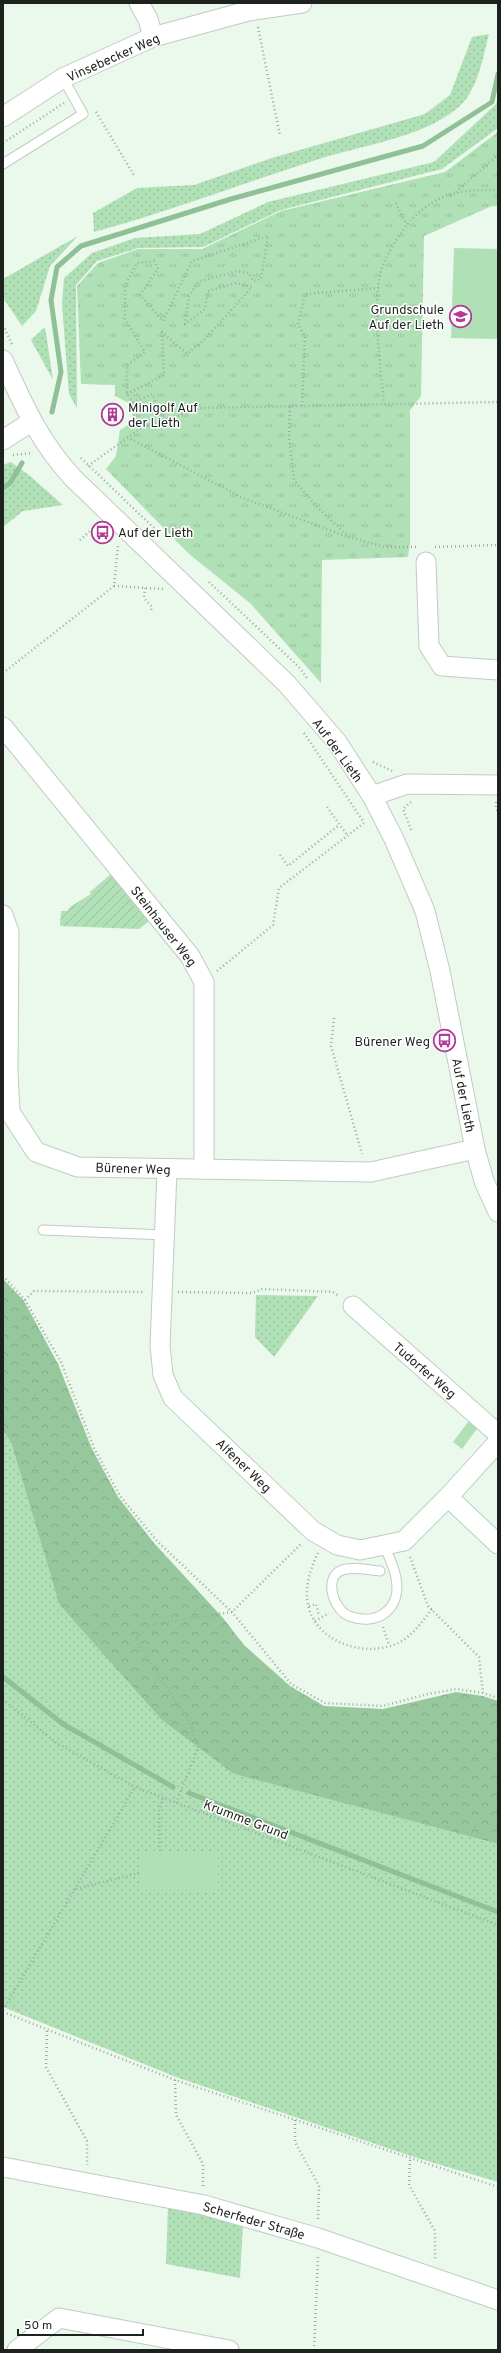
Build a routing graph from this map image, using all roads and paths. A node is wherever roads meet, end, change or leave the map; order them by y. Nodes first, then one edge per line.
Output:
1 (139, 3) edge
2 (302, 3) edge
3 (255, 11) junction
4 (153, 37) junction
5 (63, 78) junction
6 (75, 97) junction
7 (3, 117) edge
8 (280, 136) dead end
9 (3, 143) edge
10 (498, 155) edge
11 (3, 164) edge
12 (135, 176) dead end
13 (498, 190) edge
14 (455, 193) junction
15 (396, 203) dead end
16 (408, 224) junction
17 (379, 288) junction
18 (3, 325) edge
19 (9, 354) edge
20 (127, 394) junction
21 (498, 402) edge
22 (384, 404) junction
23 (302, 406) junction
24 (290, 407) junction
25 (165, 420) junction
26 (31, 422) junction
27 (126, 437) junction
28 (6, 448) edge
29 (32, 453) dead end
30 (77, 455) dead end
31 (89, 465) junction
32 (73, 478) junction
33 (109, 513) junction
34 (130, 532) junction
35 (160, 535) dead end
36 (349, 537) junction
37 (80, 540) dead end
38 (498, 545) edge
39 (427, 552) junction
40 (204, 577) dead end
41 (178, 578) junction
42 (114, 586) junction
43 (144, 588) junction
44 (151, 610) dead end
45 (498, 670) edge
46 (3, 673) edge
47 (308, 679) dead end
48 (3, 727) edge
49 (370, 758) dead end
50 (393, 771) dead end
51 (497, 791) edge
52 (372, 796) junction
53 (327, 807) dead end
54 (498, 812) edge
55 (340, 825) junction
56 (367, 828) dead end
57 (412, 832) dead end
58 (347, 835) junction
59 (394, 839) junction
60 (280, 855) dead end
61 (3, 915) edge
62 (204, 982) junction
63 (334, 1018) dead end
64 (5, 1072) edge
65 (475, 1149) junction
66 (204, 1169) junction
67 (167, 1170) junction
68 (367, 1172) junction
69 (498, 1212) edge
70 (43, 1230) dead end
71 (165, 1235) junction
72 (3, 1276) edge
73 (162, 1292) junction
74 (25, 1300) junction
75 (352, 1306) joint
76 (498, 1434) edge
77 (498, 1442) edge
78 (448, 1497) junction
79 (313, 1531) junction
80 (404, 1541) junction
81 (498, 1544) edge
82 (384, 1546) junction
83 (380, 1571) dead end
84 (309, 1606) dead end
85 (232, 1612) junction
86 (320, 1616) dead end
87 (380, 1617) junction
88 (389, 1645) dead end
89 (483, 1693) junction
90 (498, 1698) edge
91 (3, 1699) edge
92 (135, 1787) junction
93 (164, 1798) junction
94 (176, 1803) junction
95 (160, 1851) dead end
96 (139, 1873) dead end
97 (75, 1889) junction
98 (498, 1925) edge
99 (3, 2011) edge
100 (47, 2030) junction
101 (175, 2080) junction
102 (295, 2120) junction
103 (410, 2160) junction
104 (87, 2162) dead end
105 (3, 2168) edge
106 (203, 2183) dead end
107 (498, 2187) edge
108 (318, 2225) dead end
109 (318, 2251) dead end
110 (435, 2254) dead end
111 (498, 2300) edge
112 (17, 2350) edge
113 (229, 2350) edge
114 (314, 2350) edge

1 - 4 street
2 - 3 street, Vinsebecker Weg
3 - 4 street, Vinsebecker Weg
3 - 8 path
4 - 5 street, Vinsebecker Weg
5 - 6 lane
5 - 7 street, Vinsebecker Weg
6 - 9 path
6 - 11 lane
6 - 12 path
10 - 14 path
13 - 14 path
14 - 16 path
15 - 16 path
16 - 17 path
17 - 22 path
17 - 23 path
18 - 19 path
19 - 26 street, Auf der Lieth
20 - 20 path
20 - 25 path
21 - 22 path
22 - 23 path
23 - 24 path
24 - 25 path
24 - 36 path
25 - 27 path
26 - 28 street
26 - 32 street, Auf der Lieth
27 - 31 path
27 - 36 path
28 - 29 path
30 - 31 path
31 - 32 path
31 - 35 path
32 - 33 street, Auf der Lieth
33 - 34 street, Auf der Lieth
33 - 37 path
34 - 41 street, Auf der Lieth
34 - 42 path
36 - 39 path
38 - 39 path
39 - 45 street
40 - 47 path
41 - 43 path
41 - 52 street, Auf der Lieth
42 - 43 path
42 - 46 path
43 - 44 path
48 - 62 street, Steinhauser Weg
49 - 50 path
51 - 52 street
51 - 54 path
52 - 59 street, Auf der Lieth
53 - 55 path
55 - 58 path
55 - 60 path
56 - 58 path
57 - 59 path
58 - 62 path
59 - 65 street, Auf der Lieth
61 - 64 street, Bürener Weg
62 - 66 street, Steinhauser Weg
63 - 68 path
64 - 67 street, Bürener Weg
65 - 68 street, Bürener Weg
65 - 69 street, Auf der Lieth
66 - 67 street, Bürener Weg
66 - 68 street, Bürener Weg
67 - 71 street, Alfener Weg
70 - 71 lane
71 - 73 street, Alfener Weg
72 - 74 path
73 - 74 path
73 - 75 path
73 - 79 street, Alfener Weg
74 - 85 path
75 - 76 street, Tudorfer Weg
77 - 78 street
78 - 80 street
78 - 81 street
79 - 82 street, Alfener Weg
79 - 85 path
80 - 82 street, Alfener Weg
80 - 89 path
82 - 87 lane
83 - 87 lane
84 - 86 path
85 - 89 path
85 - 94 path
87 - 88 path
89 - 90 path
91 - 92 path, Krumme Grund
92 - 93 path, Krumme Grund
92 - 97 path
93 - 94 path, Krumme Grund
93 - 95 path
94 - 98 path, Krumme Grund
96 - 97 path
97 - 99 path
99 - 100 path
100 - 101 path
100 - 104 path
101 - 102 path
101 - 106 path
102 - 103 path
102 - 108 path
103 - 107 path
103 - 110 path
105 - 111 street, Scherfeder Straße
109 - 114 path
112 - 113 street

